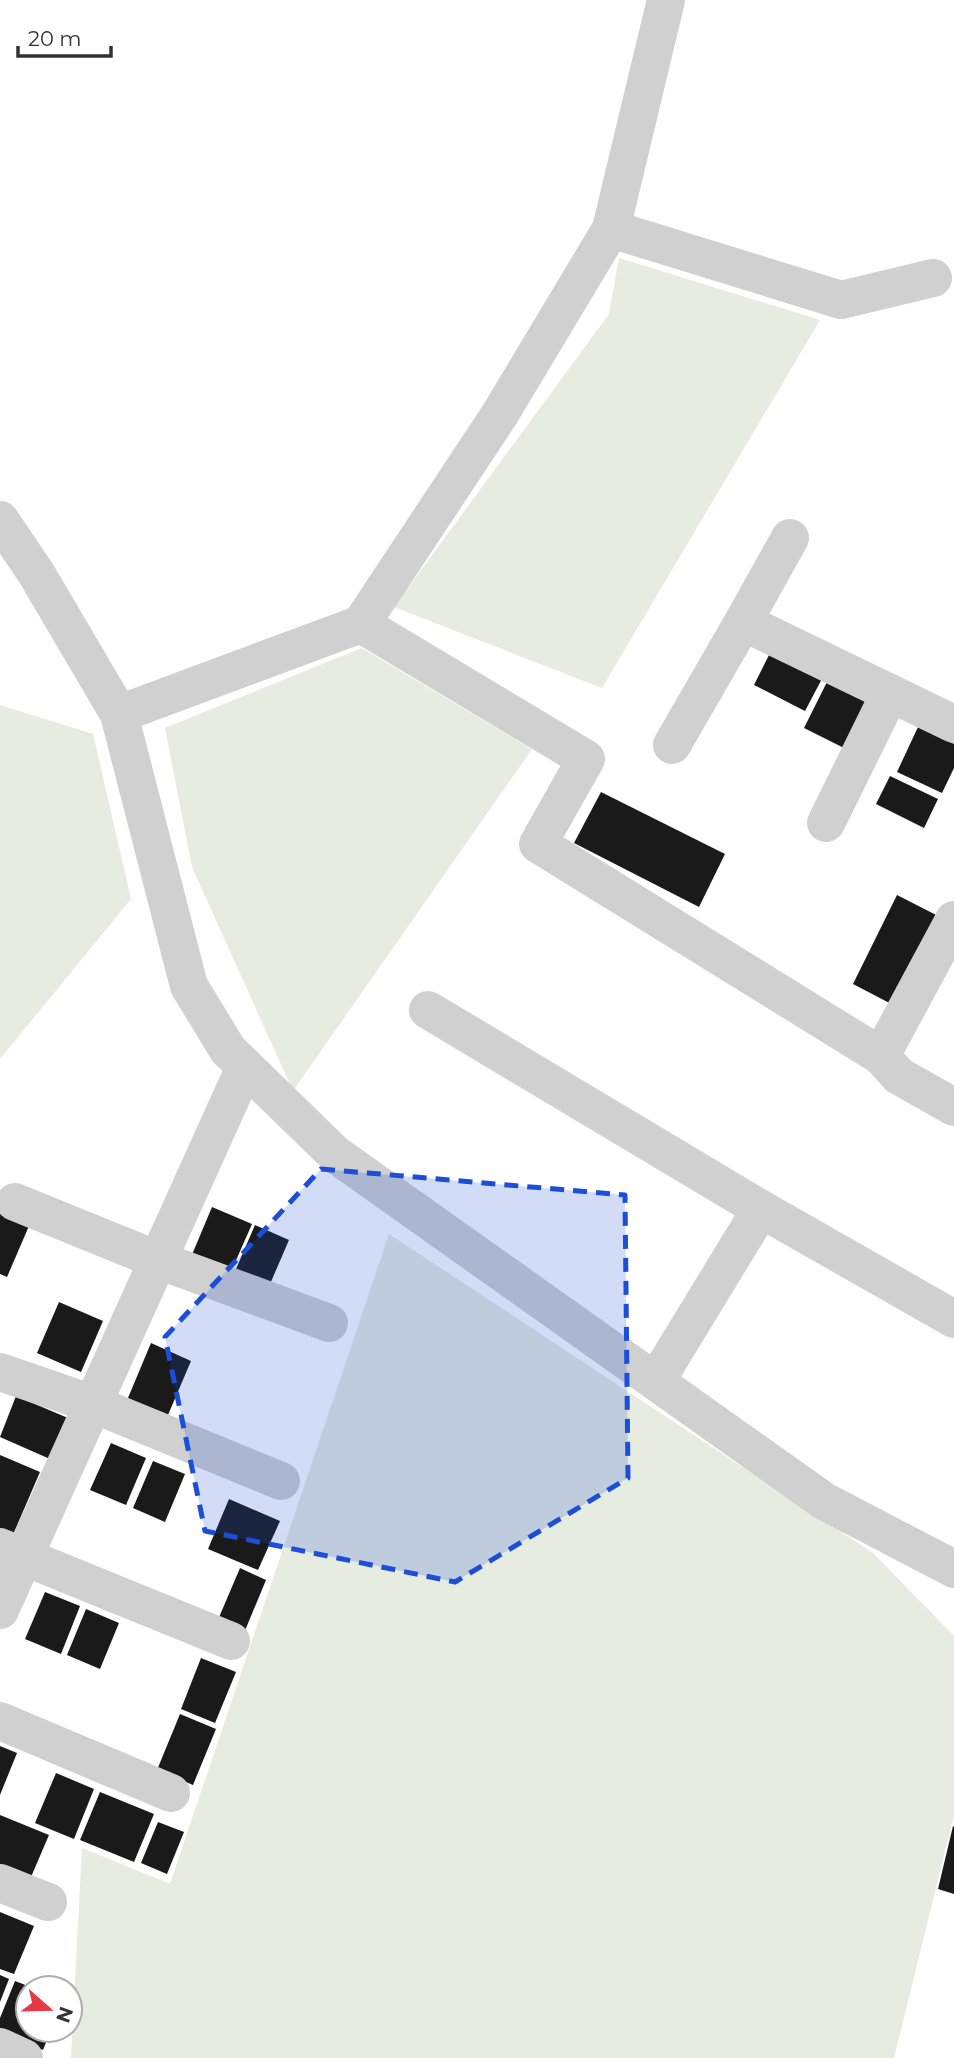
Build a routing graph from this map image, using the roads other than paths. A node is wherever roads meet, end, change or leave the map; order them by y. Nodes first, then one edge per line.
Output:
1 (666, 0) edge
2 (611, 229) junction
3 (933, 278) dead end
4 (0, 520) edge
5 (790, 538) dead end
6 (743, 622) junction
7 (361, 624) junction
8 (890, 693) junction
9 (119, 714) junction
10 (954, 724) edge
11 (672, 745) dead end
12 (827, 822) dead end
13 (953, 925) edge
14 (428, 1010) dead end
15 (881, 1056) junction
16 (245, 1067) junction
17 (954, 1107) edge
18 (15, 1202) dead end
19 (761, 1209) junction
20 (158, 1260) junction
21 (954, 1319) edge
22 (329, 1323) dead end
23 (0, 1371) edge
24 (656, 1381) junction
25 (93, 1404) junction
26 (281, 1481) dead end
27 (12, 1552) edge
28 (954, 1569) edge
29 (0, 1610) edge
30 (231, 1641) dead end
31 (0, 1721) edge
32 (171, 1793) dead end
33 (0, 1883) edge
34 (48, 1902) dead end
35 (0, 2047) edge
36 (24, 2058) edge

1 - 2 street
2 - 3 street
2 - 7 street
4 - 9 street
5 - 6 street
6 - 8 street
6 - 11 street
7 - 9 street
7 - 15 street
8 - 10 street
8 - 12 street
9 - 16 street
13 - 15 street
14 - 19 street
15 - 17 street
16 - 20 street
16 - 24 street
18 - 20 street
19 - 21 street
19 - 24 street
20 - 22 street
20 - 25 street
23 - 25 street
24 - 28 street
25 - 26 street
25 - 27 street
27 - 29 street
27 - 30 street
31 - 32 street
33 - 34 street
35 - 36 street

